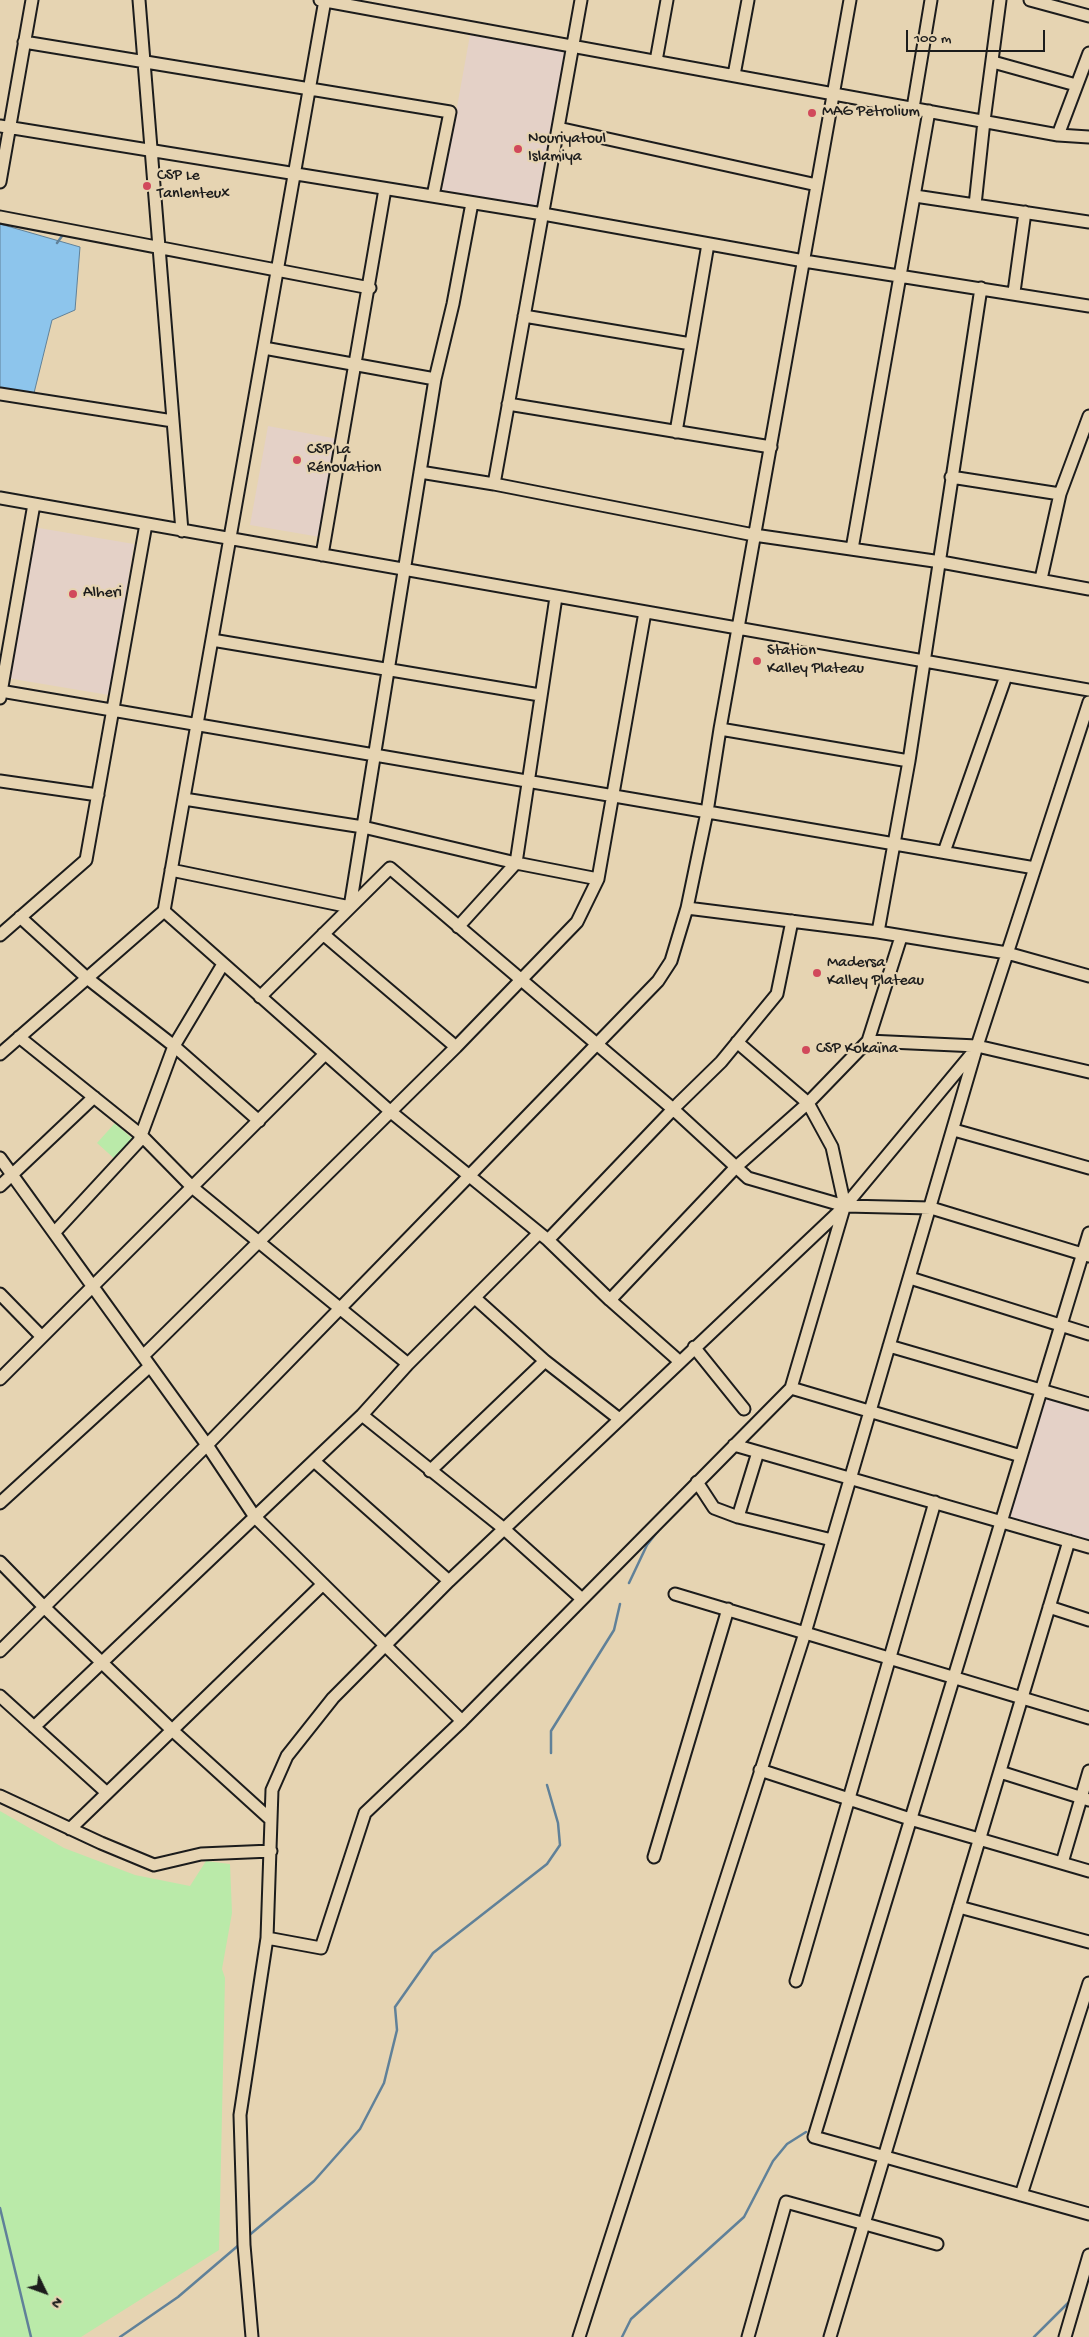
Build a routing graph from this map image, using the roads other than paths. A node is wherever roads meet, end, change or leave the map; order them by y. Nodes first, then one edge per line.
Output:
1 (32, 0) edge
2 (139, 0) edge
3 (323, 0) edge
4 (582, 0) edge
5 (667, 0) edge
6 (748, 0) edge
7 (850, 0) edge
8 (931, 0) edge
9 (1000, 0) edge
10 (1030, 0) edge
11 (1089, 16) edge
12 (24, 42) junction
13 (573, 46) junction
14 (1089, 54) edge
15 (656, 61) junction
16 (143, 62) junction
17 (993, 62) junction
18 (734, 76) junction
19 (1076, 84) junction
20 (309, 90) junction
21 (833, 94) junction
22 (913, 108) junction
23 (929, 111) junction
24 (984, 121) junction
25 (5, 127) edge
26 (558, 128) junction
27 (1058, 135) junction
28 (1089, 137) edge
29 (151, 151) junction
30 (294, 174) junction
31 (0, 182) edge
32 (817, 186) junction
33 (385, 189) junction
34 (433, 196) junction
35 (915, 196) junction
36 (472, 203) junction
37 (975, 205) junction
38 (1025, 212) junction
39 (542, 214) junction
40 (0, 217) edge
41 (1089, 222) edge
42 (708, 244) junction
43 (160, 247) junction
44 (804, 261) junction
45 (277, 271) junction
46 (898, 275) junction
47 (370, 288) junction
48 (981, 288) junction
49 (1014, 292) junction
50 (1089, 306) edge
51 (524, 316) junction
52 (690, 344) junction
53 (264, 348) junction
54 (356, 365) junction
55 (435, 379) junction
56 (0, 394) edge
57 (508, 404) junction
58 (1089, 416) edge
59 (172, 421) junction
60 (676, 432) junction
61 (771, 447) junction
62 (420, 472) junction
63 (952, 477) junction
64 (494, 484) junction
65 (1060, 494) junction
66 (0, 498) edge
67 (34, 504) junction
68 (146, 524) junction
69 (182, 530) junction
70 (754, 535) junction
71 (230, 539) junction
72 (852, 549) junction
73 (322, 555) junction
74 (941, 562) junction
75 (404, 570) junction
76 (1041, 580) junction
77 (1089, 588) edge
78 (556, 596) junction
79 (645, 612) junction
80 (738, 629) junction
81 (212, 640) junction
82 (925, 662) junction
83 (388, 669) junction
84 (1006, 676) junction
85 (1089, 690) edge
86 (0, 693) edge
87 (540, 695) junction
88 (1089, 702) edge
89 (113, 710) junction
90 (197, 724) junction
91 (720, 730) junction
92 (375, 755) junction
93 (909, 761) junction
94 (0, 781) edge
95 (527, 781) junction
96 (98, 795) junction
97 (612, 796) junction
98 (184, 799) junction
99 (707, 812) junction
100 (363, 827) junction
101 (894, 844) junction
102 (944, 852) junction
103 (516, 864) junction
104 (1035, 868) junction
105 (171, 870) junction
106 (598, 879) junction
107 (350, 907) junction
108 (687, 908) junction
109 (164, 911) junction
110 (20, 917) junction
111 (792, 921) junction
112 (458, 927) junction
113 (878, 932) junction
114 (323, 934) junction
115 (0, 935) edge
116 (901, 937) junction
117 (1006, 953) junction
118 (223, 964) junction
119 (1089, 976) edge
120 (88, 978) junction
121 (520, 980) junction
122 (260, 997) junction
123 (19, 1037) junction
124 (868, 1041) junction
125 (737, 1042) junction
126 (174, 1046) junction
127 (596, 1046) junction
128 (978, 1046) junction
129 (456, 1047) junction
130 (0, 1054) edge
131 (325, 1054) junction
132 (1089, 1072) edge
133 (94, 1097) junction
134 (808, 1103) junction
135 (673, 1109) junction
136 (390, 1112) junction
137 (259, 1120) junction
138 (954, 1130) junction
139 (141, 1134) junction
140 (0, 1158) edge
141 (736, 1167) junction
142 (1089, 1168) edge
143 (12, 1174) junction
144 (469, 1176) junction
145 (0, 1186) edge
146 (192, 1187) junction
147 (845, 1206) junction
148 (931, 1208) junction
149 (54, 1233) junction
150 (1089, 1233) edge
151 (543, 1236) junction
152 (258, 1242) junction
153 (1086, 1255) edge
154 (910, 1278) junction
155 (93, 1286) junction
156 (0, 1294) edge
157 (474, 1298) junction
158 (610, 1300) junction
159 (339, 1309) junction
160 (1061, 1326) junction
161 (1089, 1334) edge
162 (42, 1337) junction
163 (889, 1346) junction
164 (694, 1348) junction
165 (143, 1356) junction
166 (545, 1361) junction
167 (679, 1361) junction
168 (408, 1364) junction
169 (150, 1366) junction
170 (0, 1379) edge
171 (791, 1388) junction
172 (1042, 1389) junction
173 (1089, 1404) edge
174 (744, 1409) dead end
175 (871, 1412) junction
176 (362, 1415) junction
177 (618, 1418) junction
178 (207, 1444) junction
179 (734, 1445) junction
180 (758, 1452) junction
181 (1021, 1456) junction
182 (314, 1461) junction
183 (430, 1471) junction
184 (851, 1477) junction
185 (698, 1482) junction
186 (935, 1502) junction
187 (0, 1503) edge
188 (255, 1517) junction
189 (738, 1517) junction
190 (1001, 1522) junction
191 (503, 1528) junction
192 (832, 1540) junction
193 (1069, 1542) junction
194 (1089, 1547) edge
195 (0, 1562) edge
196 (449, 1581) junction
197 (323, 1584) junction
198 (674, 1594) dead end
199 (582, 1599) junction
200 (44, 1607) junction
201 (1049, 1607) junction
202 (728, 1610) junction
203 (1089, 1620) edge
204 (804, 1633) junction
205 (385, 1645) junction
206 (0, 1651) edge
207 (889, 1658) junction
208 (102, 1662) junction
209 (954, 1677) junction
210 (0, 1696) edge
211 (1022, 1698) junction
212 (1089, 1718) edge
213 (462, 1721) junction
214 (34, 1727) junction
215 (172, 1730) junction
216 (760, 1770) junction
217 (1089, 1771) edge
218 (1000, 1772) junction
219 (107, 1793) junction
220 (0, 1796) edge
221 (850, 1799) junction
222 (1085, 1799) edge
223 (270, 1819) junction
224 (910, 1819) junction
225 (70, 1829) junction
226 (980, 1839) junction
227 (271, 1851) junction
228 (654, 1857) dead end
229 (1062, 1863) junction
230 (1089, 1871) edge
231 (959, 1907) junction
232 (267, 1938) junction
233 (1089, 1942) edge
234 (796, 1981) dead end
235 (1089, 1983) edge
236 (884, 2157) junction
237 (1021, 2195) junction
238 (1089, 2214) edge
239 (864, 2224) junction
240 (937, 2244) dead end
241 (1089, 2254) edge
242 (1077, 2294) junction
243 (1089, 2297) edge
244 (252, 2337) edge
245 (579, 2337) edge
246 (748, 2337) edge
247 (830, 2337) edge
248 (1065, 2337) edge

1 - 12 street
2 - 16 street
3 - 13 street
3 - 20 street
4 - 13 street
5 - 15 street
6 - 18 street
7 - 21 street
8 - 22 street
9 - 17 street
10 - 11 street
12 - 16 street
12 - 25 street
13 - 15 street
13 - 26 street
14 - 19 street
15 - 18 street
16 - 20 street
16 - 29 street
17 - 19 street
17 - 24 street
18 - 21 street
19 - 27 street
20 - 30 street
20 - 34 street
21 - 22 street
21 - 32 street
22 - 23 street
23 - 24 street
23 - 35 street
24 - 27 street
24 - 37 street
25 - 29 street
25 - 31 street
26 - 32 street
26 - 39 street
27 - 28 street
29 - 30 street
29 - 43 street
30 - 33 street
30 - 45 street
32 - 44 street
33 - 34 street
33 - 47 street
34 - 36 street
35 - 37 street
35 - 46 street
36 - 39 street
36 - 55 street
37 - 38 street
38 - 41 street
38 - 49 street
39 - 42 street
39 - 51 street
40 - 43 street
42 - 44 street
42 - 52 street
43 - 45 street
43 - 59 street
44 - 46 street
44 - 61 street
45 - 47 street
45 - 53 street
46 - 48 street
46 - 72 street
47 - 54 street
48 - 49 street
48 - 63 street
49 - 50 street
51 - 52 street
51 - 57 street
52 - 60 street
53 - 54 street
53 - 71 street
54 - 55 street
54 - 73 street
55 - 62 street
56 - 59 street
57 - 60 street
57 - 64 street
58 - 65 street
59 - 69 street
60 - 61 street
61 - 70 street
62 - 64 street
62 - 75 street
63 - 65 street
63 - 74 street
64 - 70 street
65 - 76 street
66 - 67 street
67 - 68 street
67 - 86 street
68 - 69 street
68 - 89 street
69 - 71 street
70 - 72 street
70 - 80 street
71 - 73 street
71 - 81 street
72 - 74 street
73 - 75 street
74 - 76 street
74 - 82 street
75 - 78 street
75 - 83 street
76 - 77 street
78 - 79 street
78 - 87 street
79 - 80 street
79 - 97 street
80 - 82 street
80 - 91 street
81 - 83 street
81 - 90 street
82 - 84 street
82 - 93 street
83 - 87 street
83 - 92 street
84 - 85 street
84 - 102 street
86 - 89 street
87 - 95 street
88 - 104 street
89 - 90 street
89 - 96 street
90 - 92 street
90 - 98 street
91 - 93 street
91 - 99 street
92 - 95 street
92 - 100 street
93 - 101 street
94 - 96 street
95 - 97 street
95 - 103 street
96 - 110 street
97 - 99 street
97 - 106 street
98 - 100 street
98 - 105 street
99 - 101 street
99 - 108 street
100 - 103 street
100 - 107 street
101 - 102 street
101 - 113 street
102 - 104 street
103 - 106 street
103 - 112 street
104 - 117 street
105 - 107 street
105 - 109 street
106 - 121 street
107 - 112 street
107 - 114 street
108 - 111 street
108 - 127 street
109 - 118 street
109 - 120 street
110 - 115 street
110 - 120 street
111 - 113 street
111 - 125 street
112 - 121 street
113 - 116 street
114 - 122 street
114 - 129 street
116 - 117 street
116 - 124 street
117 - 119 street
117 - 128 street
118 - 122 street
118 - 126 street
120 - 123 street
120 - 126 street
121 - 127 street
121 - 129 street
122 - 131 street
123 - 130 street
123 - 133 street
124 - 128 street
124 - 134 street
125 - 134 street
125 - 135 street
126 - 137 street
126 - 139 street
127 - 135 street
127 - 144 street
128 - 132 street
128 - 138 street
128 - 147 street
129 - 136 street
131 - 136 street
131 - 137 street
133 - 139 street
133 - 143 street
134 - 141 street
134 - 147 street
135 - 141 street
135 - 151 street
136 - 144 street
136 - 152 street
137 - 146 street
138 - 142 street
138 - 148 street
139 - 146 street
139 - 149 street
140 - 143 street
141 - 147 street
141 - 158 street
143 - 145 street
143 - 149 street
144 - 151 street
144 - 159 street
146 - 152 street
146 - 155 street
147 - 148 street
147 - 164 street
147 - 171 street
148 - 153 street
148 - 154 street
149 - 155 street
150 - 153 street
151 - 157 street
151 - 158 street
152 - 159 street
152 - 165 street
153 - 160 street
154 - 160 street
154 - 163 street
155 - 162 street
155 - 165 street
156 - 162 street
157 - 166 street
157 - 168 street
158 - 167 street
159 - 168 street
159 - 178 street
160 - 161 street
160 - 172 street
162 - 170 street
163 - 172 street
163 - 175 street
164 - 167 street
164 - 174 street
165 - 169 street
166 - 177 street
166 - 183 street
167 - 177 street
168 - 176 street
169 - 178 street
169 - 187 street
171 - 175 street
171 - 179 street
172 - 173 street
172 - 181 street
175 - 181 street
175 - 184 street
176 - 182 street
176 - 183 street
177 - 191 street
178 - 188 street
178 - 200 street
179 - 180 street
179 - 185 street
180 - 184 street
180 - 189 street
181 - 190 street
182 - 188 street
182 - 196 street
183 - 191 street
184 - 186 street
184 - 192 street
185 - 189 street
185 - 199 street
186 - 190 street
186 - 207 street
188 - 197 street
188 - 208 street
189 - 192 street
190 - 193 street
190 - 209 street
191 - 196 street
191 - 199 street
192 - 204 street
193 - 194 street
193 - 201 street
195 - 200 street
196 - 205 street
197 - 205 street
197 - 215 street
198 - 202 street
199 - 213 street
200 - 206 street
200 - 208 street
201 - 203 street
201 - 211 street
202 - 204 street
202 - 228 street
204 - 207 street
204 - 216 street
205 - 213 street
205 - 223 street
207 - 209 street
207 - 221 street
208 - 214 street
208 - 215 street
209 - 211 street
209 - 224 street
210 - 214 street
211 - 212 street
211 - 218 street
213 - 232 street
214 - 219 street
215 - 219 street
215 - 223 street
216 - 221 street
216 - 245 street
217 - 222 street
218 - 222 street
218 - 226 street
219 - 225 street
220 - 225 street
221 - 224 street
221 - 234 street
222 - 229 street
223 - 227 street
224 - 226 street
224 - 236 street
225 - 227 street
226 - 229 street
226 - 231 street
227 - 232 street
229 - 230 street
231 - 233 street
231 - 236 street
232 - 244 street
235 - 237 street
236 - 237 street
236 - 239 street
237 - 238 street
239 - 240 street
239 - 246 street
239 - 247 street
241 - 242 street
242 - 243 street
242 - 248 street

